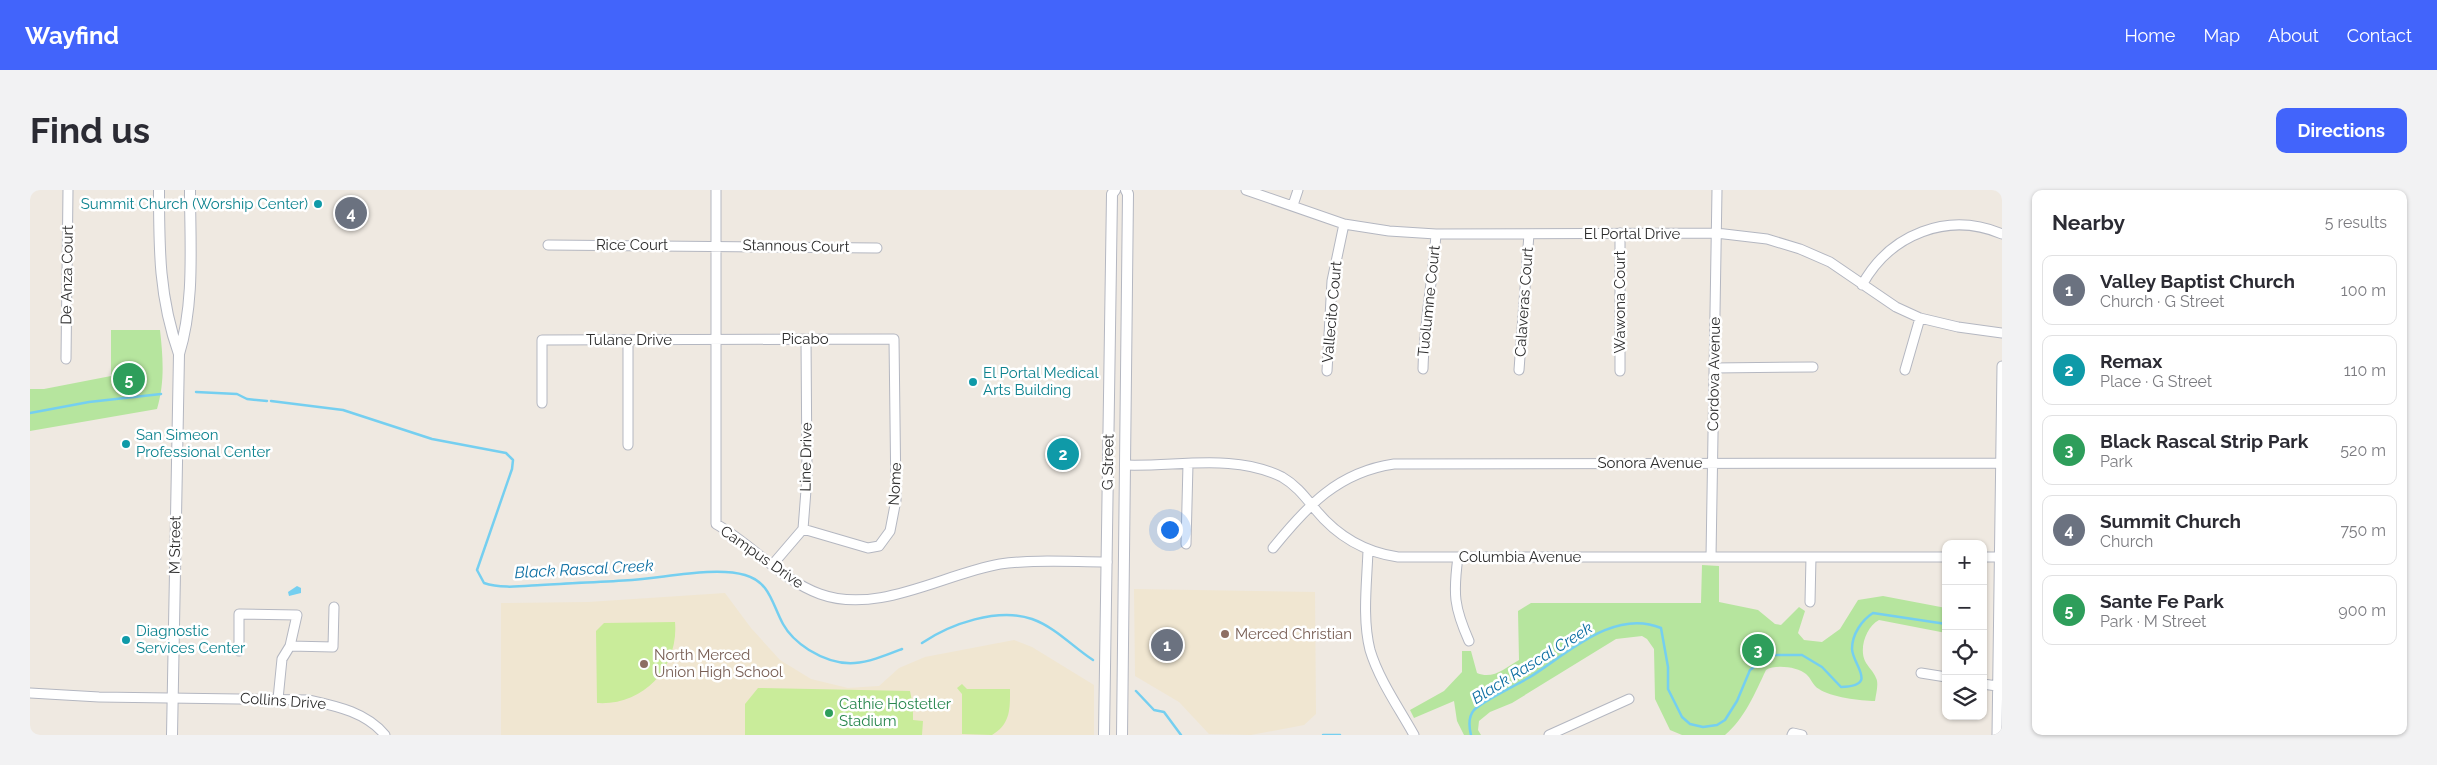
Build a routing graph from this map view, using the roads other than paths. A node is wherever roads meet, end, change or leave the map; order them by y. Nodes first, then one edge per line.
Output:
1 (68, 190) edge
2 (159, 190) edge
3 (190, 190) edge
4 (716, 190) edge
5 (1115, 190) edge
6 (1126, 190) edge
7 (1246, 190) edge
8 (1298, 190) edge
9 (1717, 190) edge
10 (1293, 205) junction
11 (1344, 224) junction
12 (1620, 233) junction
13 (1716, 233) junction
14 (1436, 234) junction
15 (1529, 234) junction
16 (2002, 234) edge
17 (548, 245) dead end
18 (716, 245) junction
19 (877, 248) dead end
20 (1862, 285) junction
21 (1920, 318) junction
22 (2002, 333) edge
23 (894, 338) joint
24 (806, 339) junction
25 (628, 340) junction
26 (716, 340) junction
27 (179, 354) junction
28 (66, 360) dead end
29 (2002, 366) edge
30 (1813, 367) dead end
31 (1714, 368) junction
32 (1423, 369) dead end
33 (1519, 370) dead end
34 (1905, 370) dead end
35 (1327, 371) dead end
36 (1620, 371) dead end
37 (542, 403) dead end
38 (628, 445) dead end
39 (1713, 463) junction
40 (2001, 463) edge
41 (1188, 464) junction
42 (1125, 465) junction
43 (1311, 505) junction
44 (803, 528) junction
45 (1186, 544) dead end
46 (1273, 548) dead end
47 (1368, 550) junction
48 (1458, 557) junction
49 (1710, 557) junction
50 (1811, 557) junction
51 (1942, 557) edge
52 (1987, 557) edge
53 (2001, 557) edge
54 (1107, 562) junction
55 (773, 564) junction
56 (1810, 602) dead end
57 (334, 607) dead end
58 (1469, 641) dead end
59 (290, 646) junction
60 (239, 651) dead end
61 (1921, 673) dead end
62 (1942, 676) edge
63 (1987, 685) edge
64 (1998, 686) junction
65 (30, 692) edge
66 (172, 698) junction
67 (278, 699) junction
68 (1629, 699) dead end
69 (172, 735) edge
70 (384, 735) edge
71 (1104, 735) edge
72 (1122, 735) edge
73 (1414, 735) edge
74 (1549, 735) edge
75 (1997, 735) edge

1 - 28 street, De Anza Court
2 - 27 street, M Street
3 - 27 street, M Street
4 - 18 street, Campus Drive
5 - 54 street, G Street
6 - 42 street, G Street
7 - 10 street, El Portal Drive
8 - 10 street
9 - 13 street, Cordova Avenue
10 - 11 street, El Portal Drive
11 - 14 street, El Portal Drive
11 - 35 street, Vallecito Court
12 - 13 street, El Portal Drive
12 - 15 street, El Portal Drive
12 - 36 street, Wawona Court
13 - 20 street, El Portal Drive
13 - 31 street, Cordova Avenue
14 - 15 street, El Portal Drive
14 - 32 street, Tuolumne Court
15 - 33 street, Calaveras Court
16 - 20 street
17 - 18 street, Rice Court
18 - 19 street, Stannous Court
18 - 26 street, Campus Drive
20 - 21 street, El Portal Drive
21 - 22 street, El Portal Drive
21 - 34 street
23 - 24 street, Picabo
23 - 44 street, Nome
24 - 26 street, Picabo
24 - 44 street, Line Drive
25 - 26 street, Tulane Drive
25 - 37 street, Tulane Drive
25 - 38 street
26 - 55 street, Campus Drive
27 - 66 street, M Street
29 - 40 street
30 - 31 street
31 - 39 street, Cordova Avenue
39 - 40 street, Sonora Avenue
39 - 43 street, Sonora Avenue
39 - 49 street, Cordova Avenue
40 - 53 street
41 - 42 street, Columbia Avenue
41 - 43 street, Columbia Avenue
41 - 45 street
42 - 72 street, G Street
43 - 46 street, Sonora Avenue
43 - 47 street, Columbia Avenue
44 - 55 street
47 - 48 street, Columbia Avenue
47 - 73 street
48 - 49 street, Columbia Avenue
48 - 58 street
49 - 50 street, Columbia Avenue
50 - 51 street, Columbia Avenue
50 - 56 street
52 - 53 street
53 - 64 street
54 - 55 street, Campus Drive
54 - 71 street, G Street
57 - 59 street
59 - 60 street
59 - 67 street
61 - 62 street
63 - 64 street
64 - 75 street
65 - 66 street, Collins Drive
66 - 67 street, Collins Drive
66 - 69 street, M Street
67 - 70 street, Collins Drive
68 - 74 street

